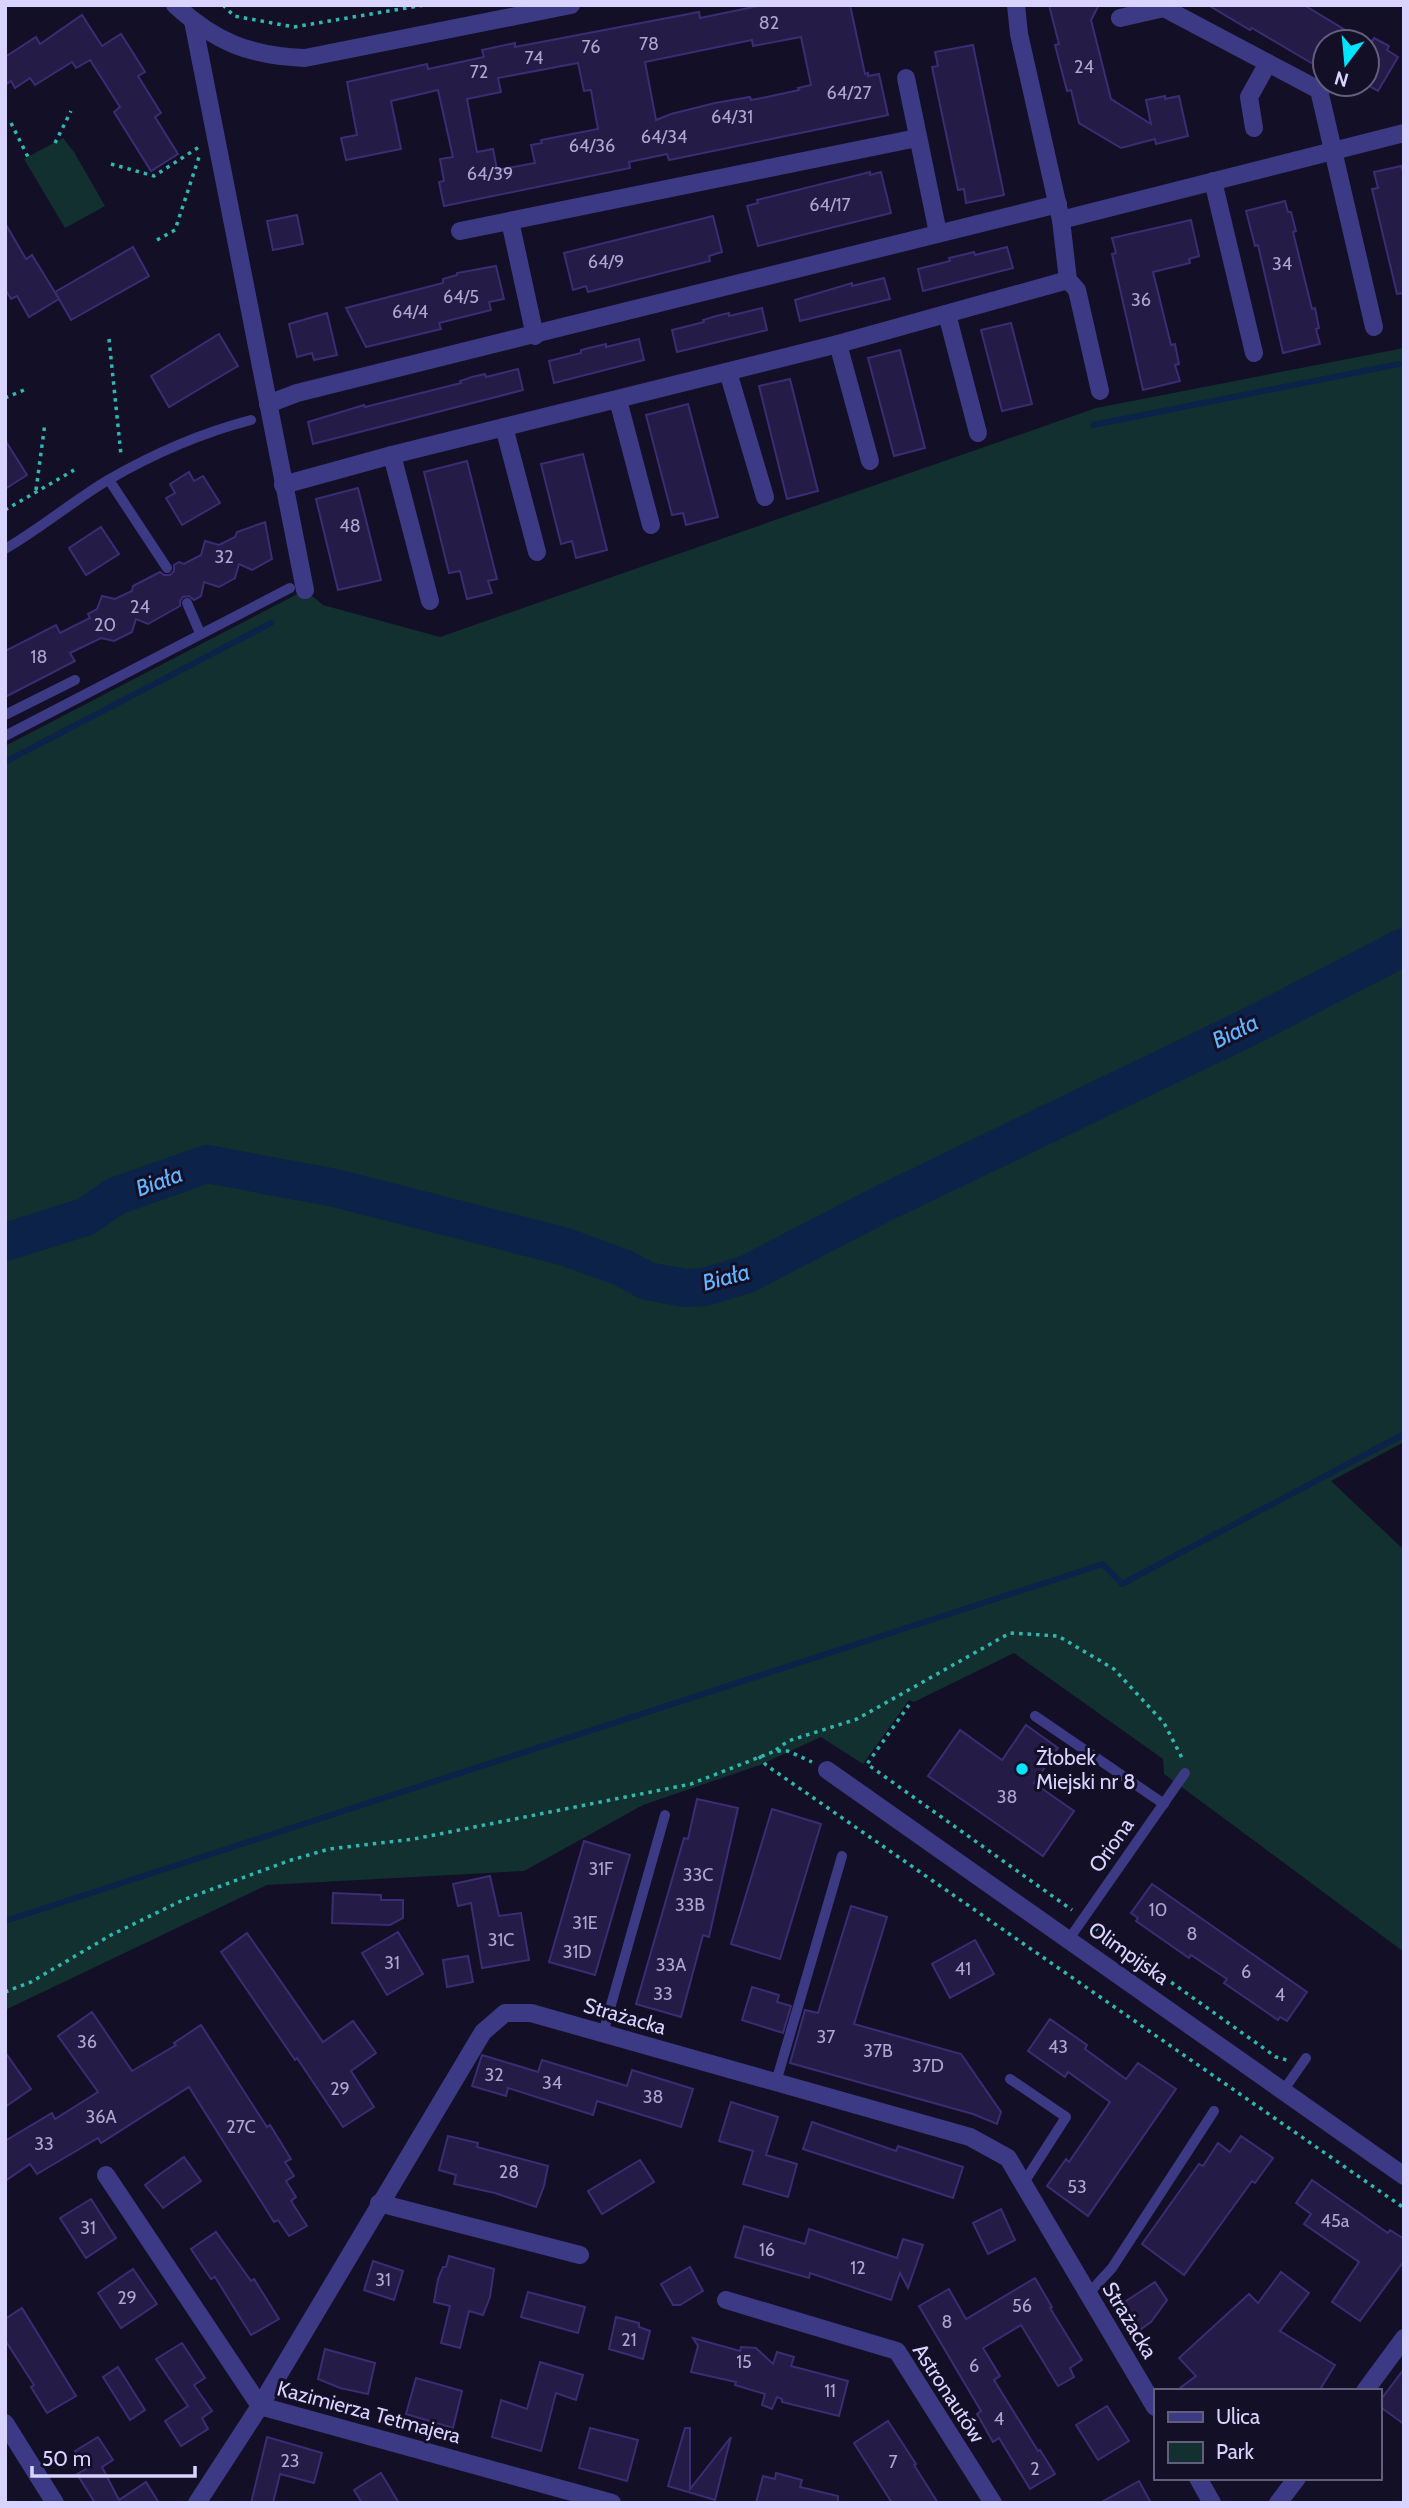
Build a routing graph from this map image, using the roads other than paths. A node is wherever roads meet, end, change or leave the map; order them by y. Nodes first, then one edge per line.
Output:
1 (175, 5) edge
2 (571, 5) edge
3 (1016, 5) edge
4 (1119, 18) dead end
5 (193, 21) junction
6 (1268, 63) junction
7 (906, 78) dead end
8 (1254, 128) dead end
9 (1404, 133) edge
10 (916, 138) junction
11 (1332, 152) junction
12 (1213, 181) junction
13 (1060, 212) junction
14 (510, 220) junction
15 (460, 231) dead end
16 (938, 233) junction
17 (1068, 280) junction
18 (947, 314) junction
19 (1374, 327) dead end
20 (535, 336) junction
21 (838, 344) junction
22 (1254, 353) dead end
23 (728, 372) junction
24 (1100, 391) dead end
25 (618, 400) junction
26 (268, 404) junction
27 (251, 420) dead end
28 (504, 427) junction
29 (978, 433) dead end
30 (392, 455) junction
31 (870, 461) dead end
32 (109, 480) junction
33 (283, 485) junction
34 (765, 497) dead end
35 (651, 525) dead end
36 (5, 549) edge
37 (537, 552) dead end
38 (167, 568) dead end
39 (298, 589) joint
40 (430, 601) dead end
41 (187, 603) dead end
42 (200, 633) junction
43 (75, 680) dead end
44 (5, 715) edge
45 (5, 736) edge
46 (1035, 1716) dead end
47 (827, 1770) road end
48 (1185, 1773) road end
49 (1164, 1804) junction
50 (665, 1815) dead end
51 (842, 1856) dead end
52 (1069, 1939) junction
53 (603, 2033) junction
54 (1306, 2058) dead end
55 (1010, 2079) dead end
56 (776, 2082) junction
57 (1283, 2091) junction
58 (1214, 2111) dead end
59 (106, 2175) dead end
60 (1404, 2176) edge
61 (1023, 2184) junction
62 (379, 2203) junction
63 (580, 2255) dead end
64 (1088, 2294) junction
65 (726, 2300) dead end
66 (1404, 2338) edge
67 (1366, 2389) edge
68 (1154, 2405) edge
69 (260, 2406) junction
70 (5, 2423) edge
71 (1199, 2480) edge
72 (1295, 2480) edge
73 (55, 2503) edge
74 (197, 2503) edge
75 (612, 2503) edge
76 (993, 2503) edge
77 (1212, 2503) edge
78 (1278, 2503) edge

1 - 5 street
2 - 5 street
3 - 13 street
4 - 6 street
5 - 26 street
6 - 8 street
6 - 11 street
7 - 10 street
9 - 11 street
10 - 14 street
10 - 16 street
11 - 12 street
11 - 19 street
12 - 13 street
12 - 22 street
13 - 16 street
13 - 17 street
14 - 15 street
14 - 20 street
16 - 20 street
17 - 18 street
17 - 24 street
18 - 21 street
18 - 29 street
20 - 26 street
21 - 23 street
21 - 31 street
23 - 25 street
23 - 34 street
25 - 28 street
25 - 35 street
26 - 33 street
27 - 32 lane
28 - 30 street
28 - 37 street
30 - 33 street
30 - 40 street
32 - 36 lane
32 - 38 lane
33 - 39 street
39 - 42 lane
41 - 42 lane
42 - 45 lane
43 - 44 lane
46 - 49 lane
47 - 52 street, Olimpijska
48 - 49 lane, Oriona
49 - 52 lane, Oriona
50 - 53 lane
51 - 56 lane
52 - 57 street, Olimpijska
53 - 56 street, Strażacka
53 - 62 street, Strażacka
54 - 57 lane
55 - 61 lane
56 - 61 street, Strażacka
57 - 60 street, Olimpijska
58 - 64 lane
59 - 69 street, Kazimierza Tetmajera
61 - 64 street, Strażacka
62 - 63 street
62 - 69 street, Strażacka
64 - 68 street, Strażacka
65 - 76 street, Astronautów
66 - 67 street
69 - 74 street, Strażacka
69 - 75 street, Kazimierza Tetmajera
70 - 73 street
71 - 77 street
72 - 78 street

